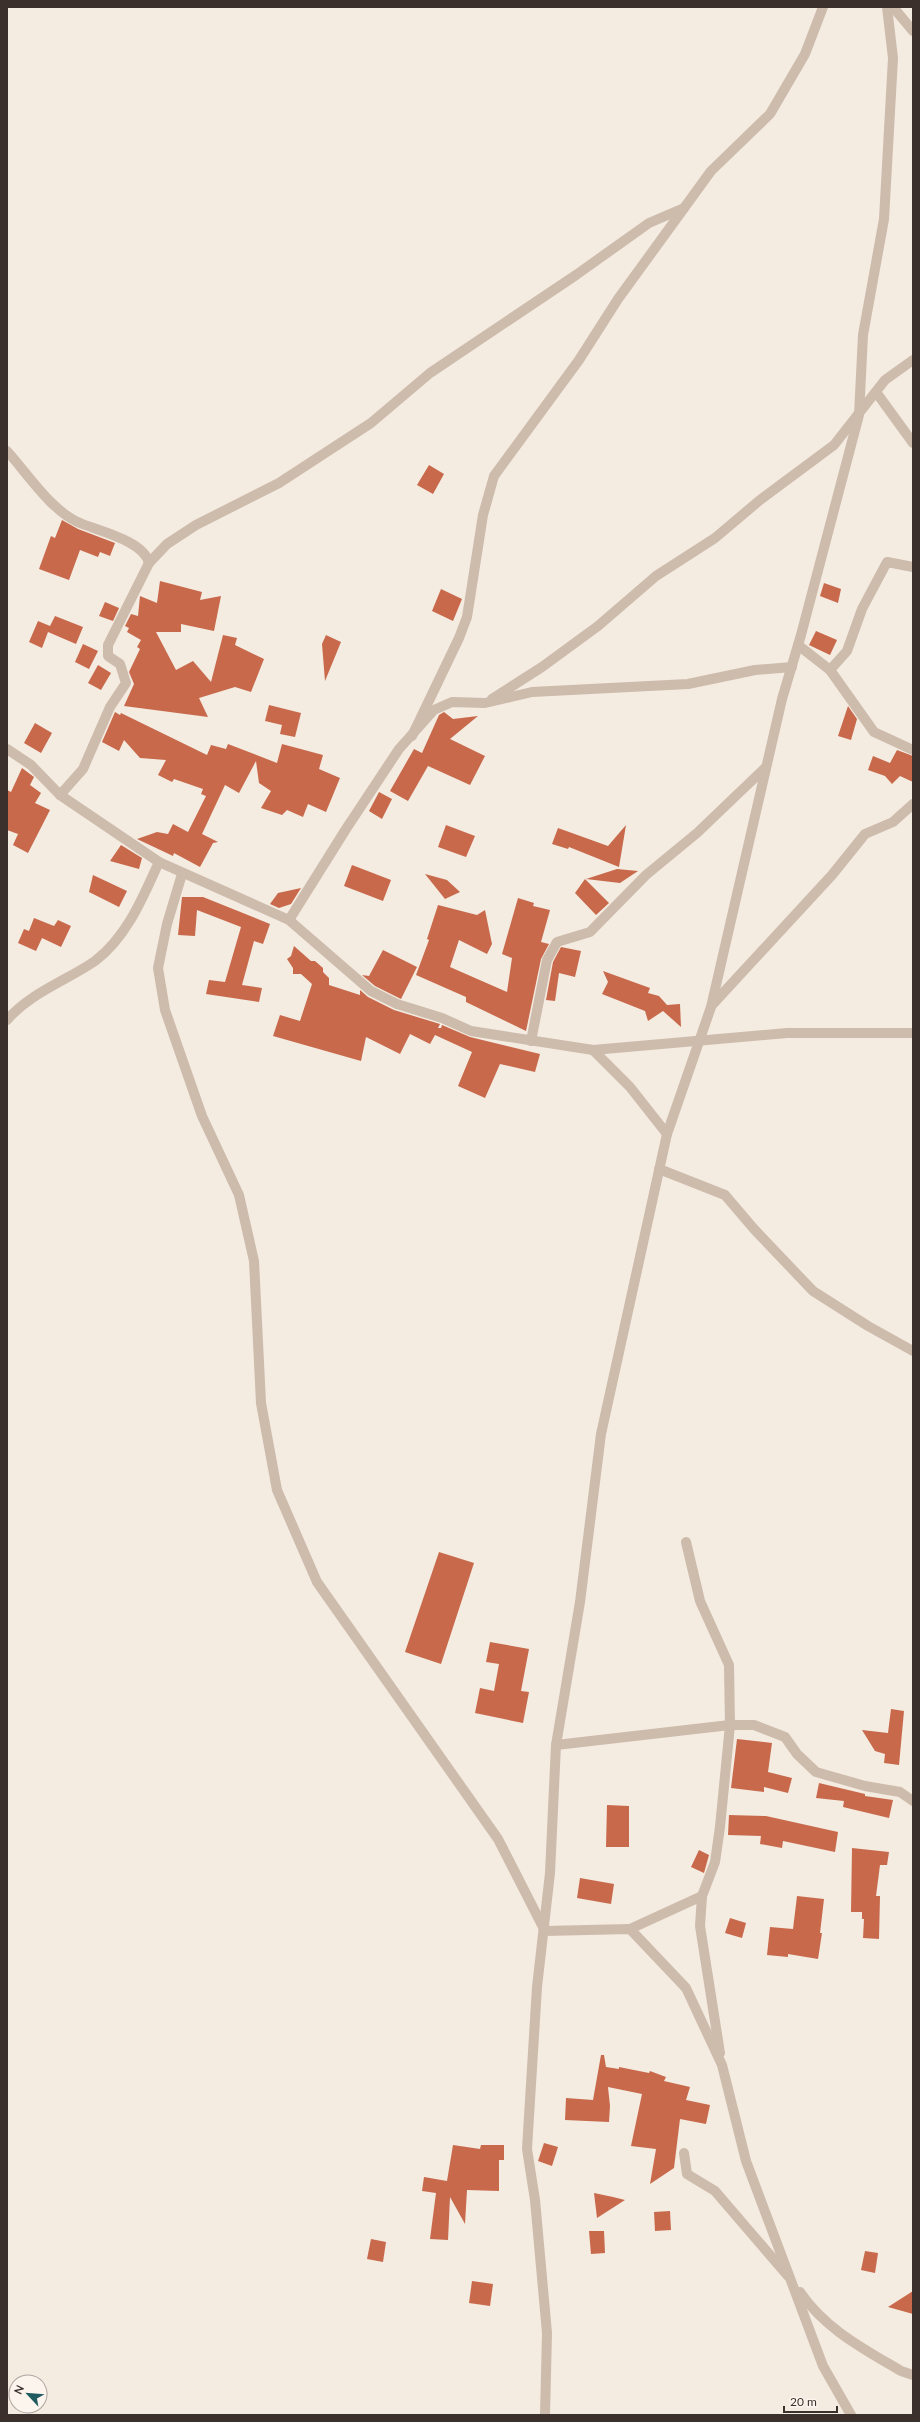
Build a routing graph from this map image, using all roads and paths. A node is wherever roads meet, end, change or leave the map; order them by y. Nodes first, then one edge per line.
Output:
1 (823, 7) edge
2 (887, 7) edge
3 (893, 7) edge
4 (909, 21) edge
5 (913, 30) edge
6 (684, 208) junction
7 (913, 353) edge
8 (913, 360) edge
9 (900, 368) junction
10 (876, 392) junction
11 (859, 415) junction
12 (913, 443) edge
13 (7, 451) edge
14 (149, 563) junction
15 (913, 566) edge
16 (798, 645) junction
17 (792, 667) junction
18 (830, 670) junction
19 (485, 703) junction
20 (412, 736) junction
21 (7, 749) edge
22 (913, 750) edge
23 (766, 767) junction
24 (60, 795) junction
25 (913, 804) edge
26 (159, 862) junction
27 (182, 874) junction
28 (289, 920) junction
29 (711, 1007) junction
30 (17, 1008) junction
31 (7, 1012) edge
32 (7, 1020) edge
33 (913, 1033) edge
34 (531, 1041) junction
35 (698, 1042) junction
36 (593, 1050) junction
37 (667, 1134) junction
38 (659, 1169) junction
39 (913, 1351) edge
40 (686, 1542) dead end
41 (730, 1724) junction
42 (556, 1745) junction
43 (913, 1801) edge
44 (702, 1896) junction
45 (630, 1930) junction
46 (545, 1931) junction
47 (722, 2065) junction
48 (684, 2153) dead end
49 (792, 2280) junction
50 (913, 2375) edge
51 (545, 2415) edge
52 (851, 2415) edge

1 - 6 street
2 - 11 street
3 - 4 street
4 - 5 street
6 - 14 street
6 - 20 street
7 - 9 street
8 - 9 street
9 - 10 street
10 - 11 street
10 - 12 street
11 - 16 street
11 - 19 street
13 - 14 street
14 - 24 street
15 - 18 street
16 - 17 street
16 - 18 street
17 - 19 street
17 - 23 street
18 - 22 street
19 - 20 street
20 - 28 street
21 - 24 street
23 - 29 street
23 - 34 street
24 - 26 street
25 - 29 street
26 - 27 street
26 - 30 street
27 - 28 street
27 - 46 street
28 - 34 street
29 - 35 street
30 - 31 street
30 - 32 street
33 - 35 street
34 - 36 street
35 - 36 street
35 - 37 street
36 - 37 street
37 - 38 street
38 - 39 street
38 - 42 street
40 - 41 street
41 - 42 street
41 - 43 street
41 - 44 street
42 - 46 street
44 - 45 street
44 - 47 street
45 - 46 street
45 - 47 street
46 - 51 street
47 - 49 street
48 - 49 street
49 - 50 street
49 - 52 street

